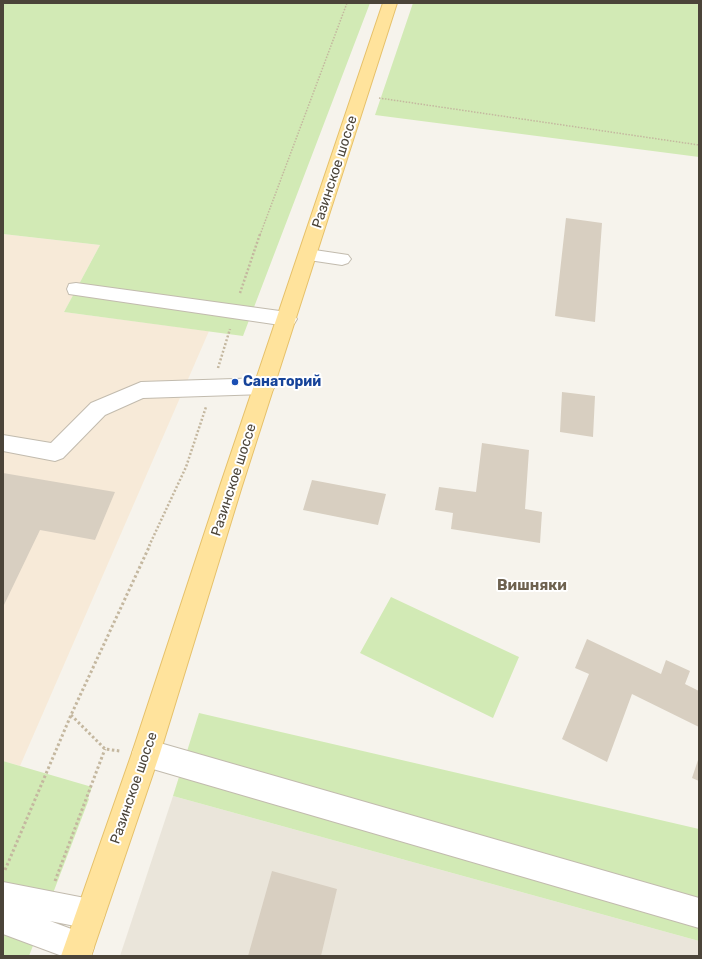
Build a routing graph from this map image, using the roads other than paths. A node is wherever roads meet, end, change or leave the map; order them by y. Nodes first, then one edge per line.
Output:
1 (390, 3) edge
2 (308, 254) junction
3 (342, 259) dead end
4 (76, 289) dead end
5 (287, 319) junction
6 (265, 386) junction
7 (3, 443) edge
8 (146, 753) junction
9 (3, 896) edge
10 (699, 913) edge
11 (90, 914) junction
12 (3, 920) edge
13 (77, 952) edge

1 - 2 main road, Разинское шоссе
2 - 3 street
2 - 5 main road, Разинское шоссе
4 - 5 street
5 - 6 main road, Разинское шоссе
6 - 7 street
6 - 8 main road, Разинское шоссе
8 - 10 street
8 - 11 main road, Разинское шоссе
9 - 11 street
11 - 13 main road, Разинское шоссе
12 - 13 street

